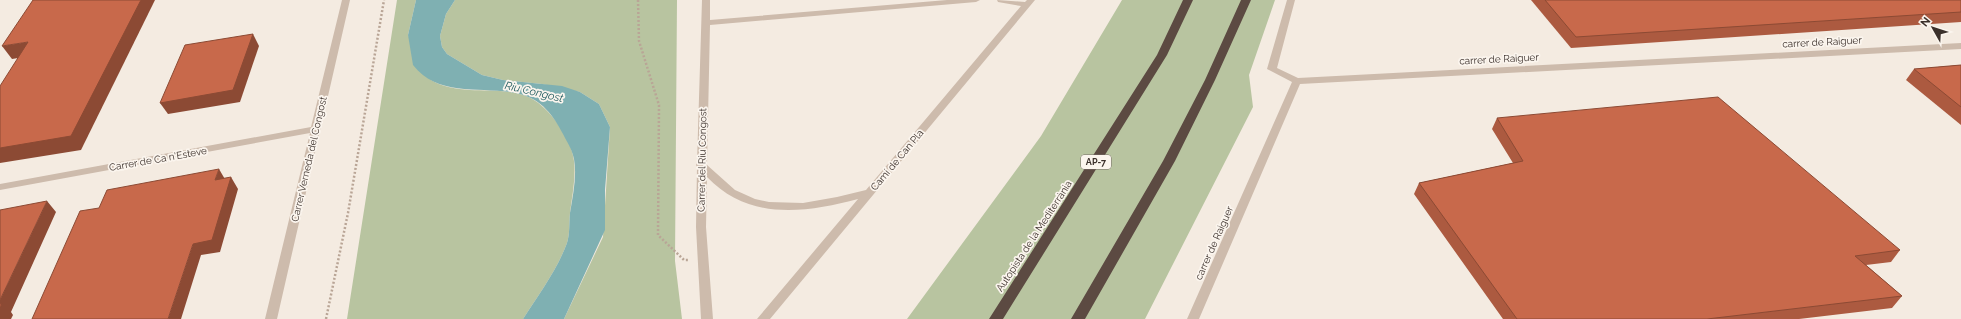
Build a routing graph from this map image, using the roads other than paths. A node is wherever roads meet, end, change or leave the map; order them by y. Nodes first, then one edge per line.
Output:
1 (346, 0) edge
2 (706, 0) edge
3 (976, 0) edge
4 (1001, 0) edge
5 (1188, 0) edge
6 (1246, 0) edge
7 (1291, 0) edge
8 (1029, 2) edge
9 (706, 22) junction
10 (1961, 46) edge
11 (1297, 81) junction
12 (316, 130) junction
13 (701, 165) junction
14 (0, 187) edge
15 (870, 192) junction
16 (271, 319) edge
17 (707, 319) edge
18 (763, 319) edge
19 (996, 319) edge
20 (1078, 319) edge
21 (1193, 319) edge

1 - 12 street, Carrer Verneda del Congost
2 - 9 street, Carrer del Riu Congost
3 - 9 street
4 - 8 street
5 - 19 highway, Autopista de la Mediterrània / AP-7
6 - 20 highway
7 - 11 street
8 - 15 street, Camí de Can Pla
9 - 13 street, Carrer del Riu Congost
10 - 11 street, carrer de Raiguer
11 - 21 street, carrer de Raiguer
12 - 14 street, Carrer de Ca n'Esteve
12 - 16 street, Carrer Verneda del Congost
13 - 15 street
13 - 17 street, Carrer del Riu Congost
15 - 18 street, Camí de Can Pla

